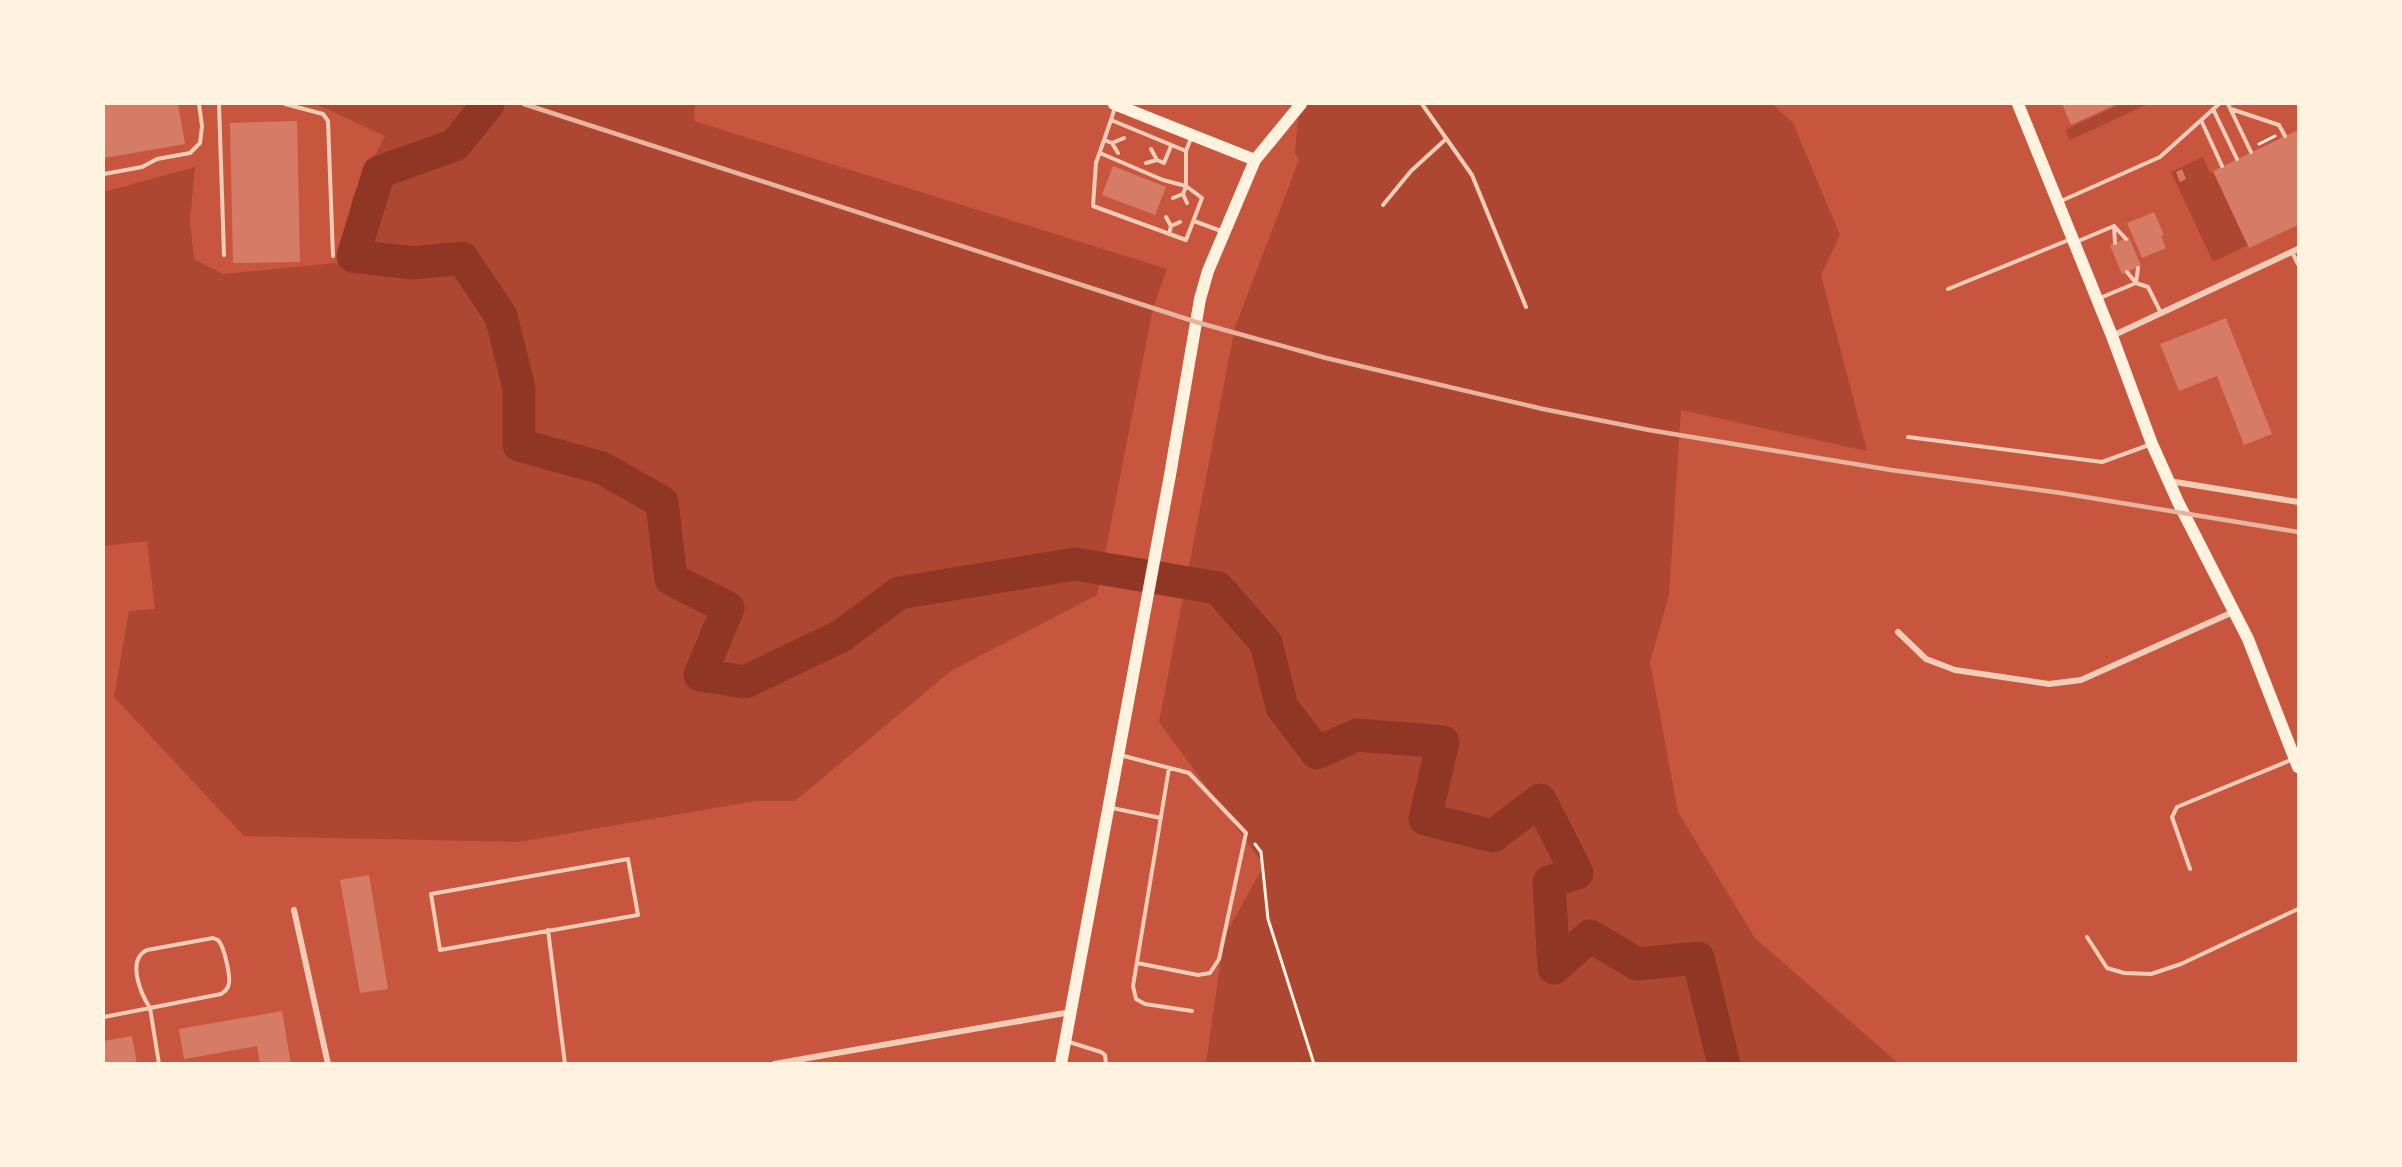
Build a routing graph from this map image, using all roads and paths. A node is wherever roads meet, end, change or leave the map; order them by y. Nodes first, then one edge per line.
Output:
1 (199, 104) edge
2 (219, 104) edge
3 (285, 104) edge
4 (1115, 104) edge
5 (1422, 104) edge
6 (2018, 104) edge
7 (2219, 104) edge
8 (2228, 104) edge
9 (1297, 105) edge
10 (2213, 109) junction
11 (2231, 109) junction
12 (1111, 120) junction
13 (2201, 120) junction
14 (1192, 135) junction
15 (2285, 136) dead end
16 (1124, 138) dead end
17 (1446, 139) junction
18 (1104, 140) junction
19 (1112, 143) junction
20 (1171, 146) junction
21 (1151, 149) dead end
22 (1186, 151) junction
23 (2251, 152) dead end
24 (1100, 153) junction
25 (1118, 153) dead end
26 (2236, 159) dead end
27 (1157, 160) junction
28 (1255, 160) junction
29 (1146, 163) dead end
30 (2222, 166) dead end
31 (104, 174) edge
32 (1186, 186) junction
33 (1183, 194) junction
34 (1173, 198) dead end
35 (1187, 203) dead end
36 (2058, 203) junction
37 (1383, 205) dead end
38 (1166, 217) dead end
39 (1194, 221) junction
40 (1180, 222) dead end
41 (1171, 226) junction
42 (2114, 226) junction
43 (1224, 232) junction
44 (1168, 234) junction
45 (2126, 239) dead end
46 (2073, 241) junction
47 (2115, 243) dead end
48 (2295, 250) edge
49 (224, 255) dead end
50 (333, 256) dead end
51 (2298, 264) edge
52 (2138, 268) dead end
53 (2127, 272) dead end
54 (2136, 283) junction
55 (1948, 289) dead end
56 (2097, 299) junction
57 (1526, 307) dead end
58 (2162, 313) junction
59 (2112, 336) junction
60 (1908, 437) dead end
61 (2152, 444) junction
62 (2168, 481) junction
63 (2298, 502) edge
64 (2234, 611) junction
65 (1898, 632) dead end
66 (1117, 754) junction
67 (2297, 763) edge
68 (1169, 768) junction
69 (1107, 807) junction
70 (1161, 818) junction
71 (1246, 833) junction
72 (2190, 869) dead end
73 (2298, 909) edge
74 (294, 910) dead end
75 (548, 930) junction
76 (2087, 937) dead end
77 (1137, 963) junction
78 (150, 1008) junction
79 (1192, 1011) dead end
80 (1071, 1012) junction
81 (104, 1017) edge
82 (1065, 1041) junction
83 (777, 1063) edge
84 (159, 1064) edge
85 (328, 1064) edge
86 (565, 1064) edge
87 (1061, 1064) edge
88 (1106, 1064) edge
89 (1314, 1064) edge

1 - 31 lane
2 - 49 lane
3 - 50 lane
4 - 12 lane
4 - 14 main road
5 - 17 lane
6 - 36 main road
7 - 10 lane
8 - 11 lane
9 - 28 main road
10 - 13 lane
10 - 26 lane
11 - 15 lane
11 - 23 lane
12 - 18 lane
12 - 20 lane
13 - 30 lane
13 - 36 lane
14 - 22 lane
14 - 28 main road
16 - 19 lane
17 - 37 lane
17 - 57 lane
18 - 19 lane
18 - 24 lane
19 - 25 lane
20 - 22 lane
20 - 27 lane
21 - 27 lane
22 - 32 lane
24 - 32 lane
24 - 44 lane
27 - 29 lane
28 - 43 main road
32 - 33 lane
32 - 39 lane
33 - 34 lane
33 - 35 lane
36 - 46 main road
38 - 41 lane
39 - 43 lane
39 - 44 lane
40 - 41 lane
41 - 44 lane
42 - 45 lane
42 - 46 lane
42 - 47 lane
43 - 66 main road
46 - 55 lane
46 - 56 main road
48 - 51 lane
48 - 58 street
52 - 54 lane
53 - 54 lane
54 - 56 lane
54 - 58 lane
56 - 59 main road
58 - 59 street
59 - 61 main road
60 - 61 lane
61 - 62 main road
62 - 63 street
62 - 64 main road
64 - 65 street
64 - 67 main road
66 - 68 lane
66 - 69 main road
67 - 72 lane
68 - 70 lane
68 - 71 lane
69 - 70 lane
69 - 80 main road
70 - 77 lane
71 - 77 lane
71 - 89 path
73 - 76 lane
74 - 85 street
75 - 75 lane
75 - 86 lane
77 - 79 lane
78 - 78 lane
78 - 81 lane
78 - 84 lane
80 - 82 main road
80 - 83 street
82 - 87 main road
82 - 88 lane

